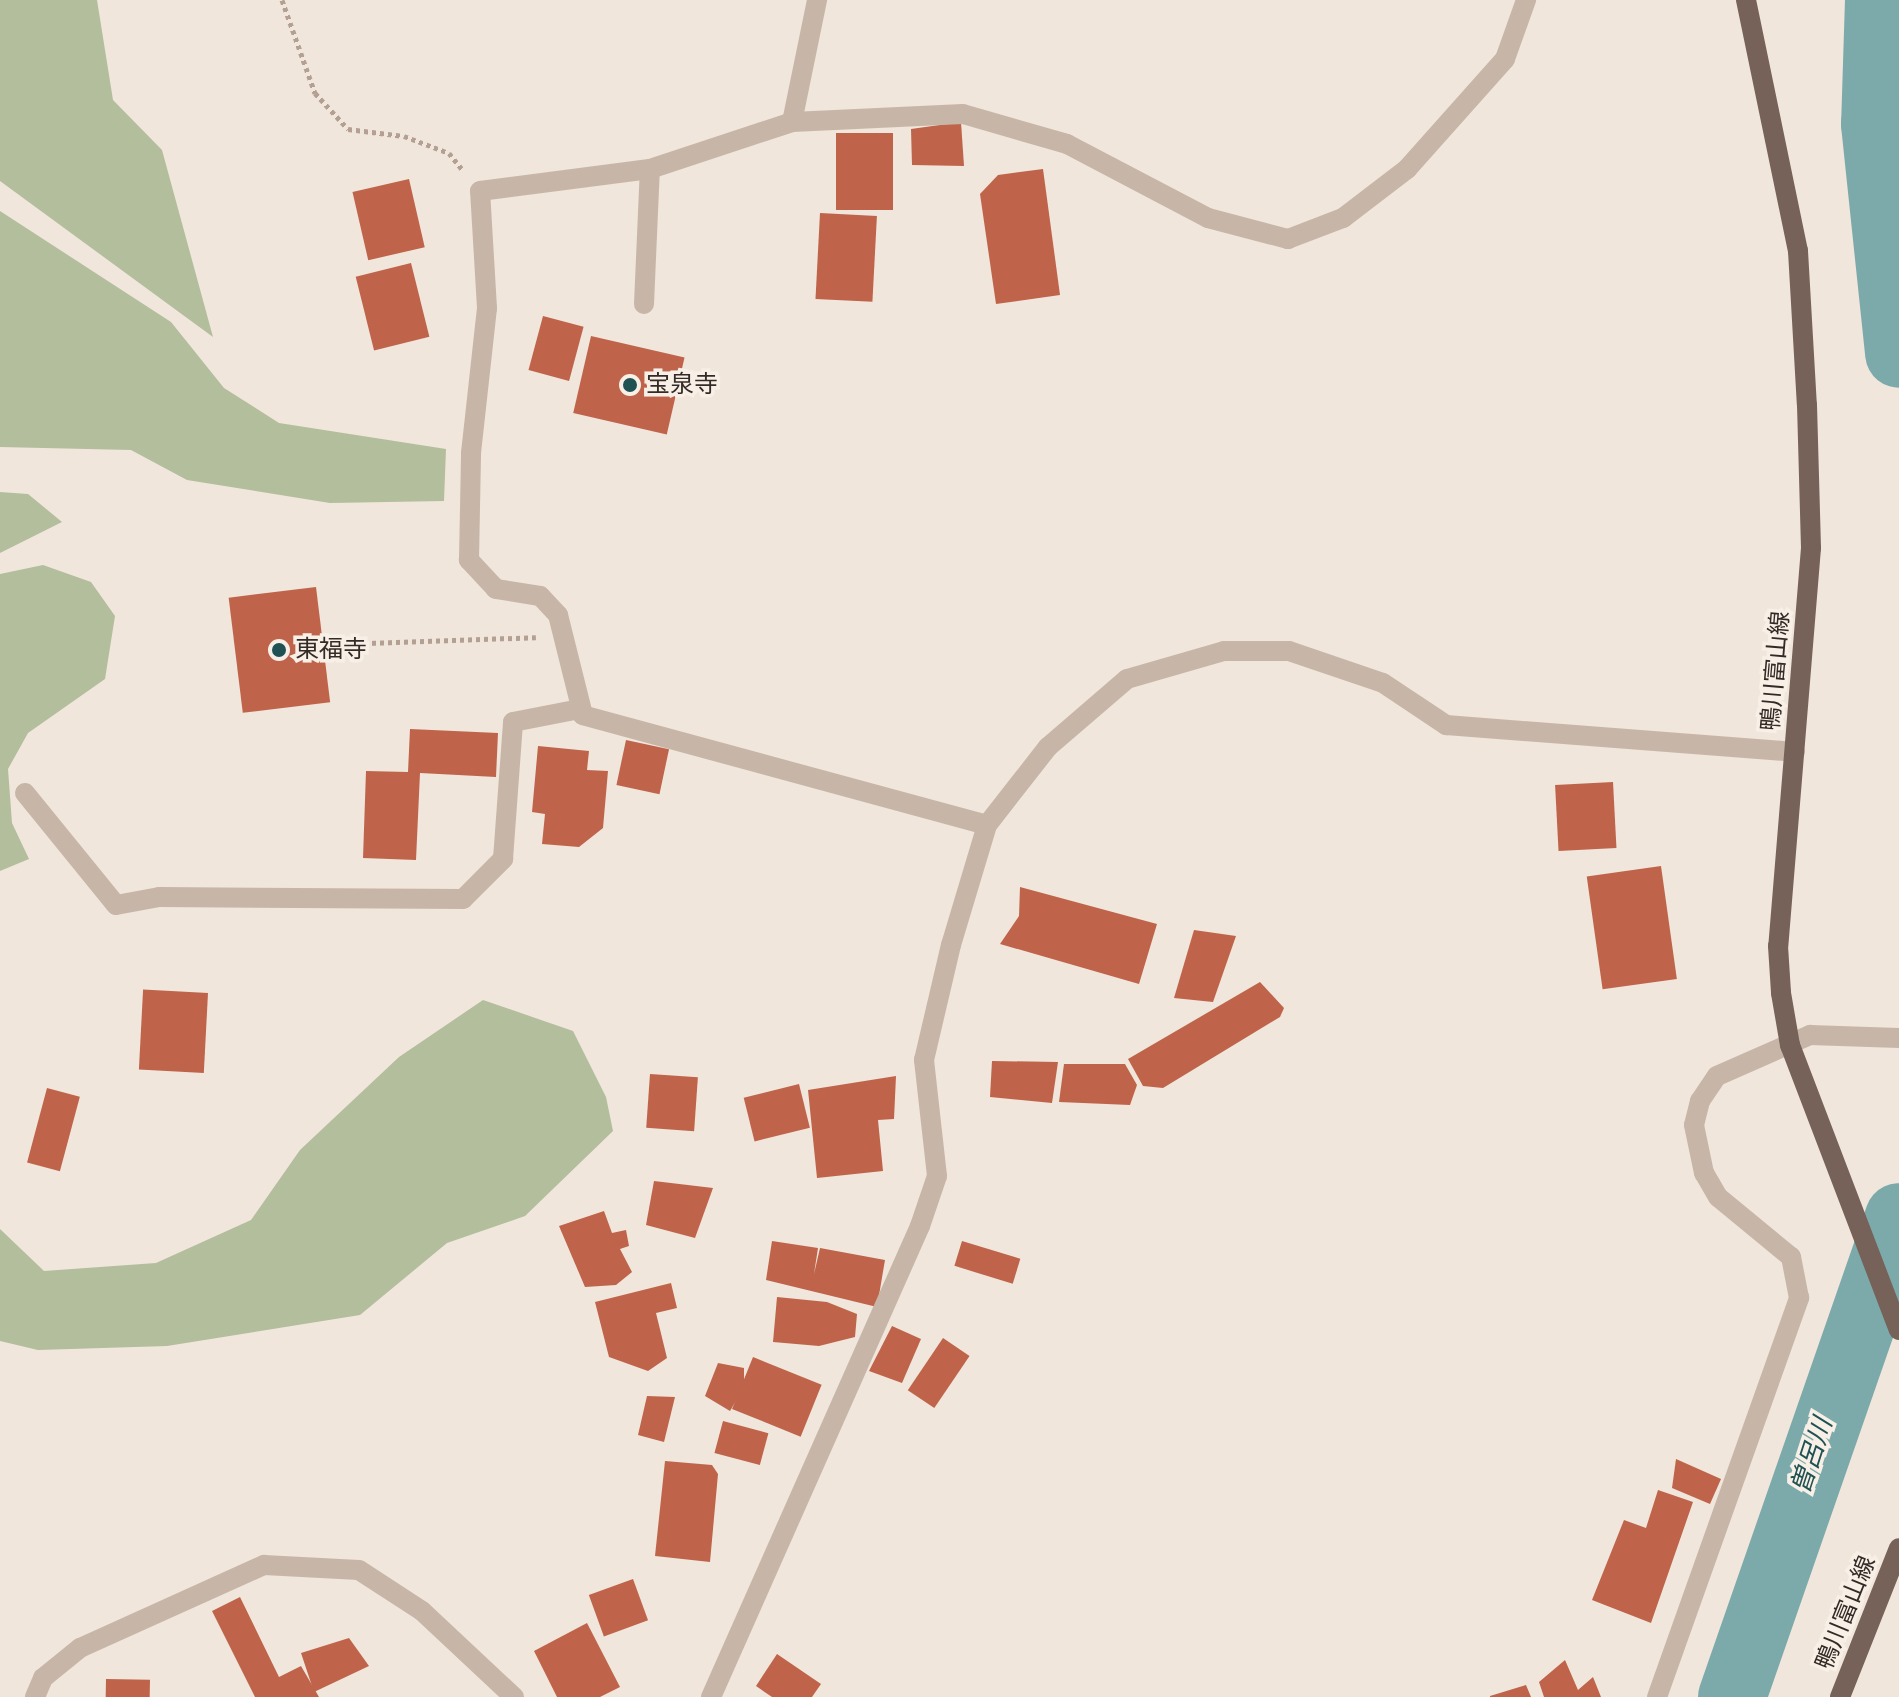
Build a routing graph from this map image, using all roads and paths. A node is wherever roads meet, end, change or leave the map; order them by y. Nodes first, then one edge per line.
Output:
1 (282, 0) edge
2 (817, 0) edge
3 (1526, 0) edge
4 (1751, 3) edge
5 (792, 122) junction
6 (650, 169) junction
7 (480, 191) junction
8 (644, 304) dead end
9 (531, 637) dead end
10 (340, 644) dead end
11 (580, 709) junction
12 (1795, 752) junction
13 (25, 793) dead end
14 (987, 825) junction
15 (1899, 1038) edge
16 (1790, 1045) junction
17 (1899, 1330) edge
18 (1899, 1548) edge
19 (35, 1697) edge
20 (514, 1697) edge
21 (711, 1697) edge
22 (1657, 1697) edge
23 (1840, 1697) edge

1 - 7 path
2 - 5 street
3 - 5 street
4 - 12 main road, 鴨川富山線
5 - 6 street
6 - 7 street
6 - 8 street
7 - 11 street
9 - 10 path
11 - 13 street
11 - 14 street
12 - 14 street
12 - 16 main road, 鴨川富山線
14 - 21 street
15 - 16 street
16 - 17 main road, 鴨川富山線
16 - 22 street
18 - 23 main road, 鴨川富山線
19 - 20 street

